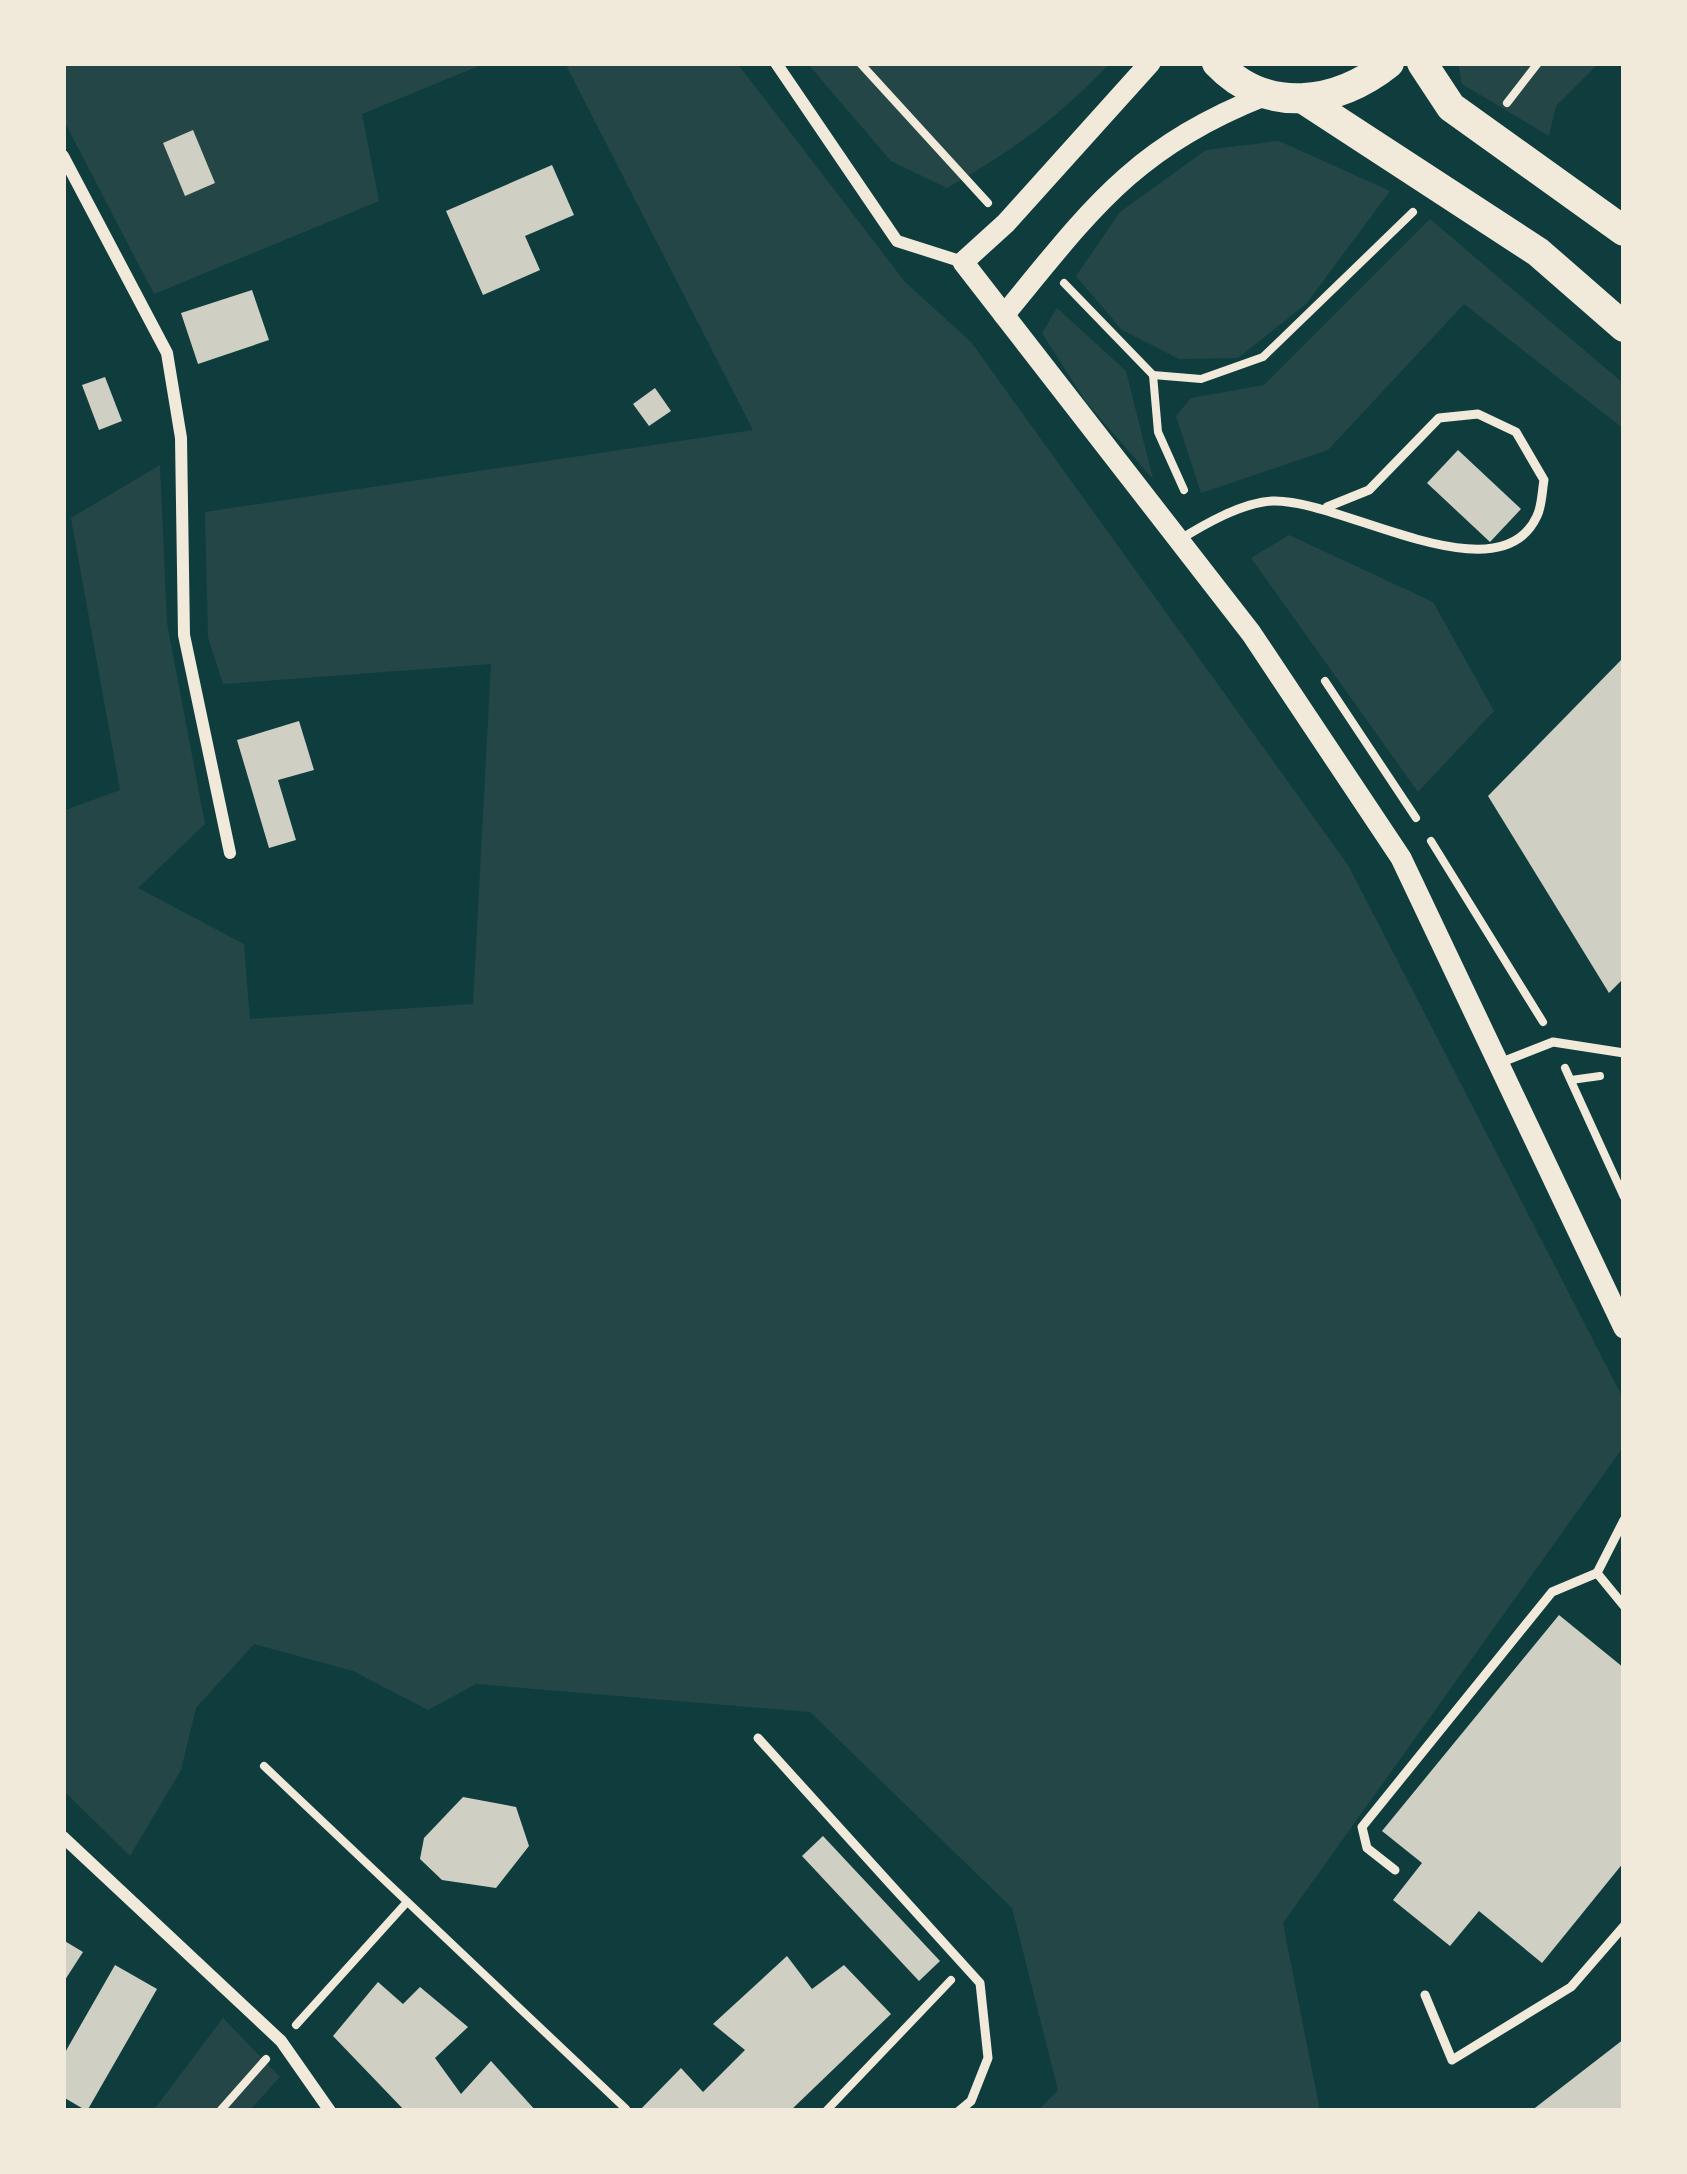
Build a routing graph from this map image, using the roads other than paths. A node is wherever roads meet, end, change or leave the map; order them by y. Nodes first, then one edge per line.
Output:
1 (776, 63) edge
2 (1150, 63) edge
3 (1217, 63) edge
4 (1389, 63) edge
5 (1422, 63) edge
6 (1266, 95) junction
7 (1305, 100) junction
8 (63, 156) edge
9 (1624, 231) edge
10 (963, 262) junction
11 (1004, 315) junction
12 (1624, 327) edge
13 (1327, 507) junction
14 (1179, 540) junction
15 (230, 853) dead end
16 (1624, 1053) edge
17 (1500, 1063) junction
18 (1624, 1328) edge
19 (1624, 1520) edge
20 (1597, 1573) junction
21 (1624, 1606) edge
22 (758, 1738) dead end
23 (63, 1837) edge
24 (1395, 1870) dead end
25 (1624, 1926) edge
26 (1425, 1996) dead end
27 (330, 2111) edge
28 (959, 2111) edge

1 - 10 street
2 - 10 street
3 - 6 main road
4 - 7 main road
5 - 9 main road
6 - 7 main road
6 - 11 street
7 - 12 main road
8 - 15 street
10 - 11 street
11 - 14 street
13 - 13 lane
13 - 14 lane
14 - 17 street
16 - 17 lane
17 - 18 street
19 - 20 lane
20 - 21 lane
20 - 24 lane
22 - 28 lane
23 - 27 street
25 - 26 lane

